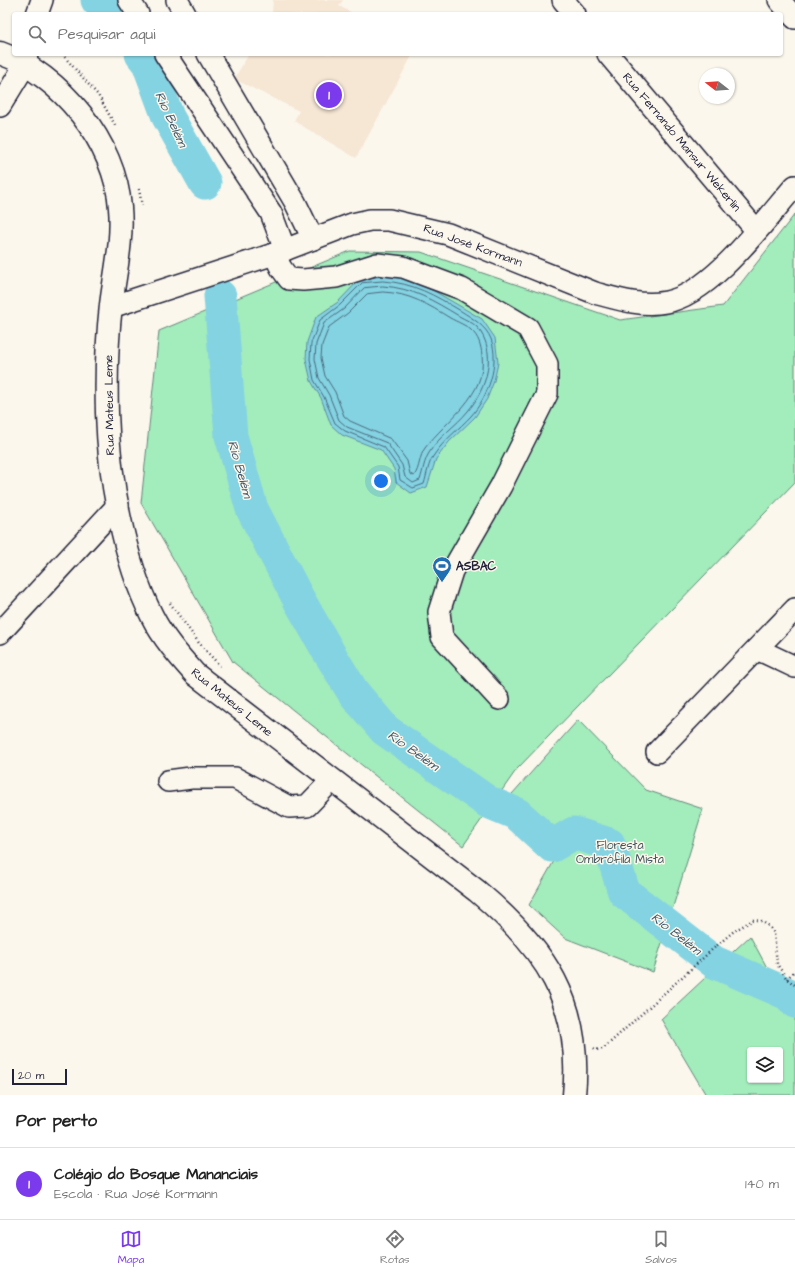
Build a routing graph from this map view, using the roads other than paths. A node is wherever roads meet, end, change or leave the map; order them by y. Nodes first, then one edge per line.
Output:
1 (42, 0) edge
2 (129, 0) edge
3 (177, 0) edge
4 (563, 0) edge
5 (779, 0) edge
6 (39, 12) edge
7 (137, 12) edge
8 (184, 12) edge
9 (573, 12) edge
10 (795, 18) edge
11 (0, 53) edge
12 (166, 56) edge
13 (209, 56) edge
14 (610, 56) edge
15 (26, 60) edge
16 (0, 106) edge
17 (795, 186) edge
18 (756, 230) junction
19 (313, 239) junction
20 (280, 252) junction
21 (111, 307) junction
22 (118, 504) junction
23 (795, 609) edge
24 (0, 633) edge
25 (757, 649) junction
26 (795, 667) edge
27 (499, 699) dead end
28 (657, 752) dead end
29 (332, 780) junction
30 (168, 781) dead end
31 (574, 1095) edge

1 - 6 street
2 - 7 street
3 - 8 street
4 - 9 street
5 - 10 street
11 - 15 main road, Rua Mateus Leme
12 - 20 street
13 - 19 street
14 - 18 street, Rua Fernando Mansur Wekerlin
15 - 16 street
15 - 21 main road, Rua Mateus Leme
17 - 18 street, Rua José Kormann
18 - 19 street, Rua José Kormann
19 - 20 street, Rua José Kormann
20 - 21 street, Rua José Kormann
20 - 27 street
21 - 22 main road, Rua Mateus Leme
22 - 24 street
22 - 29 main road, Rua Mateus Leme
23 - 25 street
25 - 26 street
25 - 28 street
29 - 30 street
29 - 31 main road, Rua Mateus Leme

